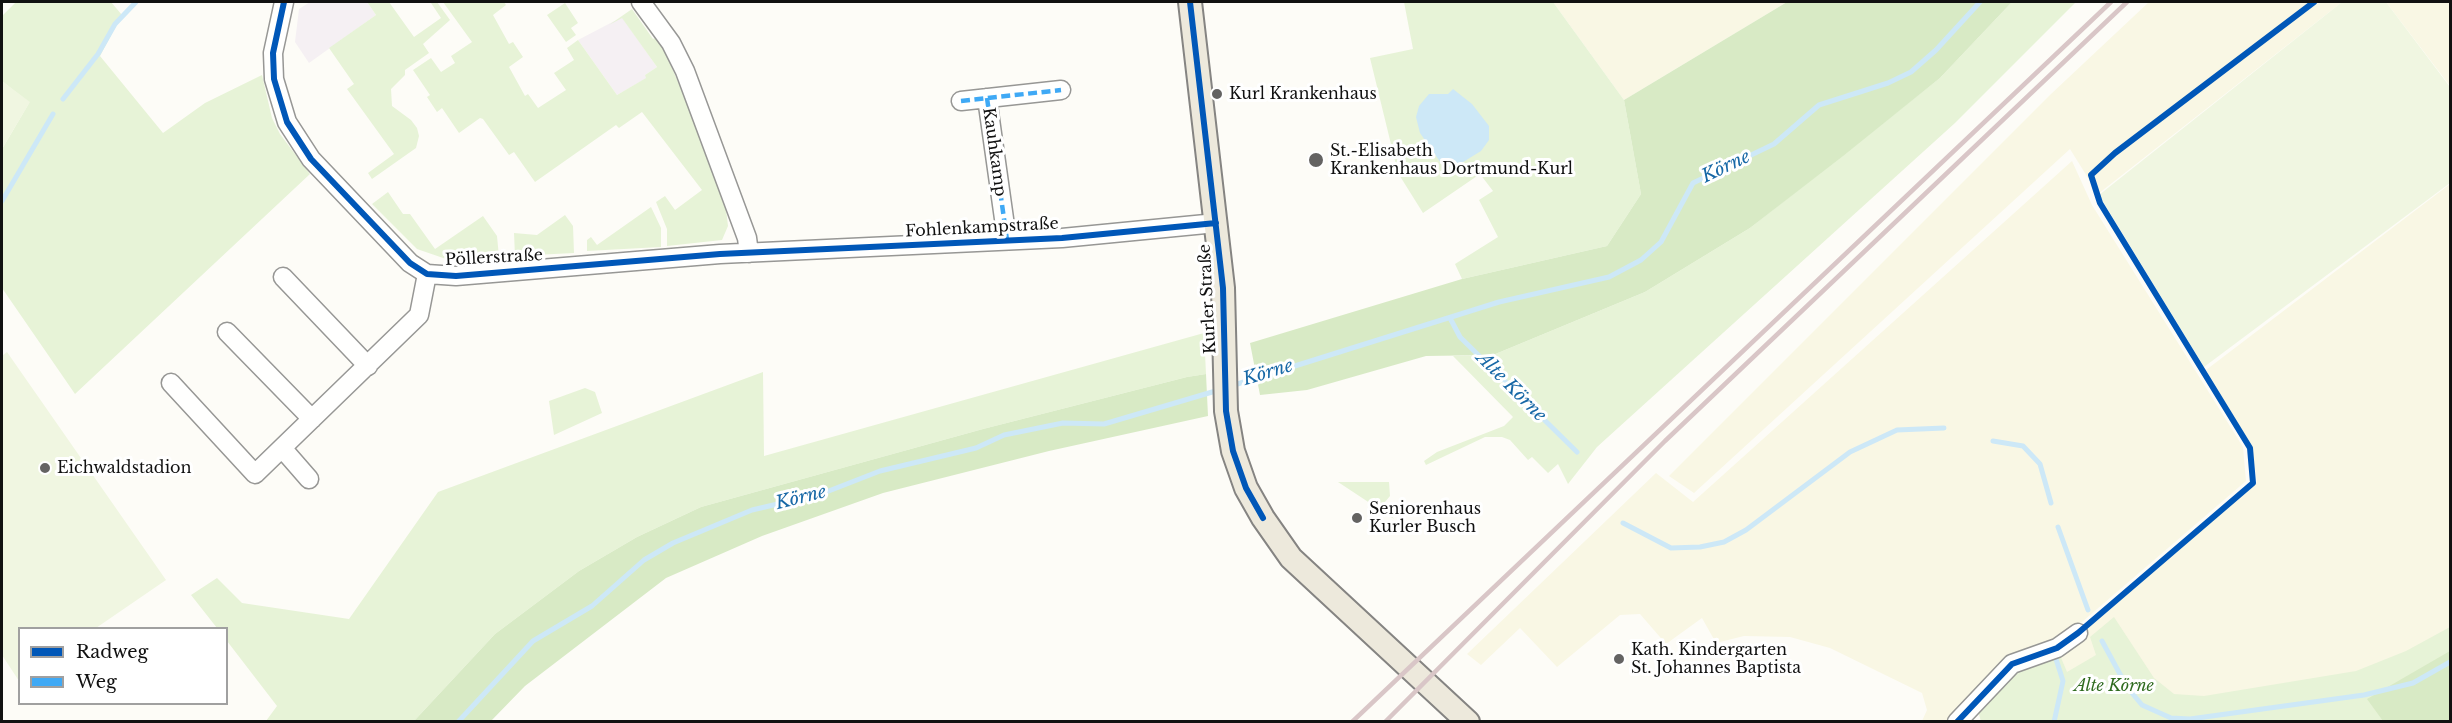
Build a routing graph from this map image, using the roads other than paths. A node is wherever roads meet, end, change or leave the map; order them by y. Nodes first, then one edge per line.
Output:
1 (284, 2) edge
2 (642, 2) edge
3 (1190, 2) edge
4 (1060, 90) dead end
5 (987, 99) junction
6 (961, 101) dead end
7 (1216, 223) junction
8 (1007, 240) junction
9 (749, 253) junction
10 (427, 274) junction
11 (283, 277) dead end
12 (227, 332) dead end
13 (368, 366) junction
14 (171, 383) dead end
15 (312, 419) junction
16 (282, 448) junction
17 (309, 479) dead end
18 (2078, 633) dead end
19 (1468, 722) edge
20 (1958, 722) edge

1 - 10 street, Pöllerstraße
2 - 9 street
3 - 7 main road, Kurler Straße
4 - 5 street, Kauhkamp
5 - 6 street, Kauhkamp
5 - 8 street, Kauhkamp
7 - 8 street, Fohlenkampstraße
7 - 19 main road, Kurler Straße
8 - 9 street, Fohlenkampstraße
9 - 10 street, Pöllerstraße
10 - 13 street
11 - 13 street
12 - 15 street
13 - 15 street
14 - 16 street
15 - 16 street
16 - 17 street
18 - 20 street

